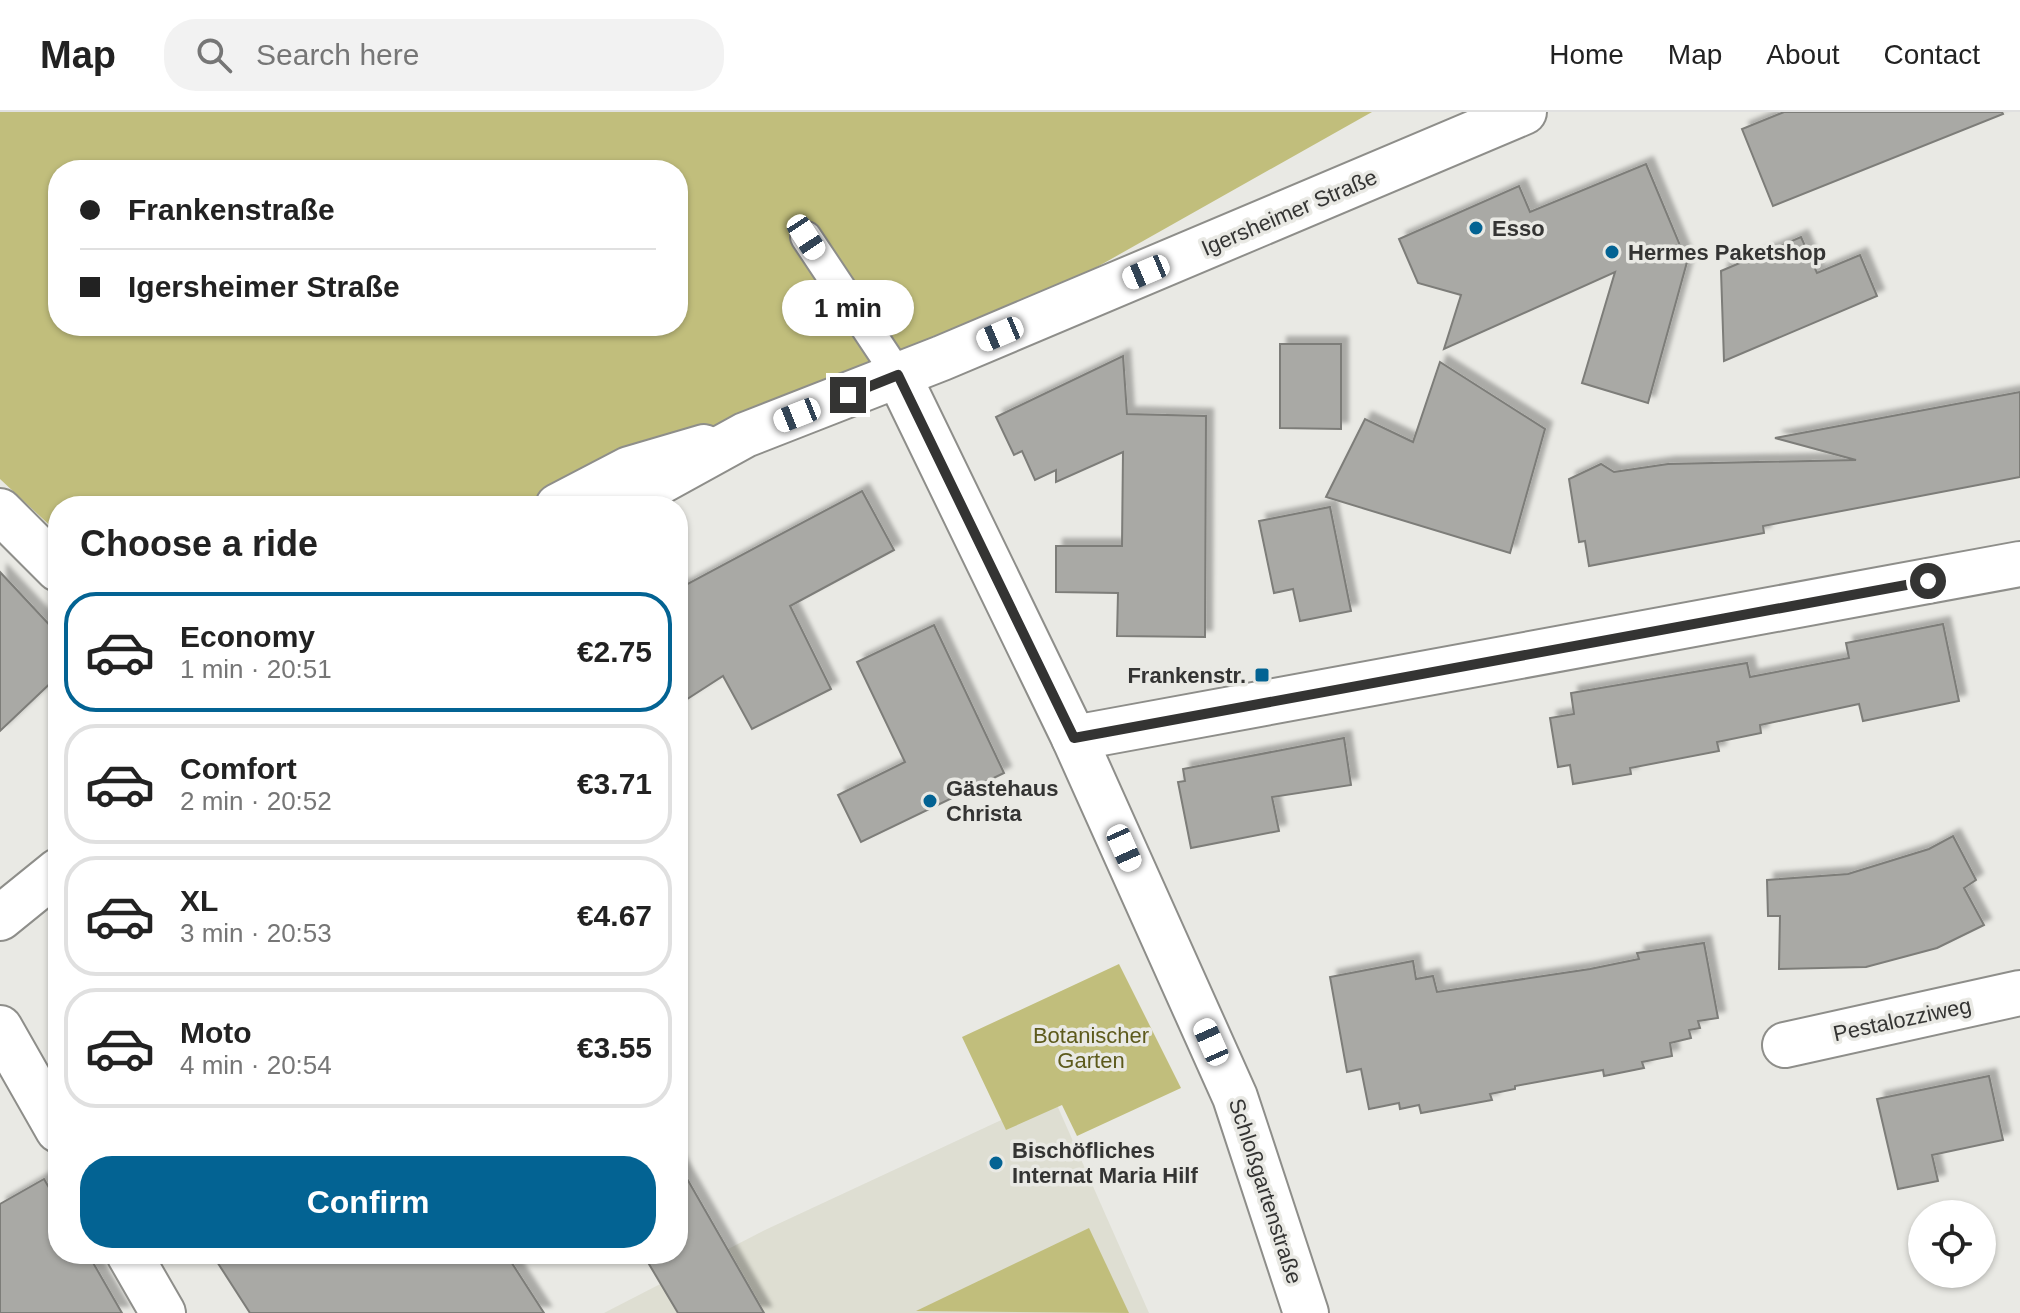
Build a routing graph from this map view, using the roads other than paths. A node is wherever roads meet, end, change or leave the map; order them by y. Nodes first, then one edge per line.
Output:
1 (1524, 112) edge
2 (806, 237) dead end
3 (898, 375) junction
4 (745, 435) junction
5 (577, 496) edge
6 (634, 496) edge
7 (0, 511) edge
8 (48, 559) edge
9 (2020, 564) edge
10 (1074, 738) junction
11 (48, 879) edge
12 (0, 918) edge
13 (2020, 993) edge
14 (0, 1028) edge
15 (1785, 1045) dead end
16 (48, 1112) edge
17 (135, 1264) edge
18 (163, 1313) edge
19 (1306, 1313) edge

1 - 3 street, Igersheimer Straße
2 - 3 lane
3 - 4 street, Igersheimer Straße
3 - 10 street, Schloßgartenstraße
4 - 5 street
4 - 6 street, Igersheimer Straße
7 - 8 street
9 - 10 street
10 - 19 street, Schloßgartenstraße
11 - 12 street
13 - 15 street, Pestalozziweg
14 - 16 street
17 - 18 street

